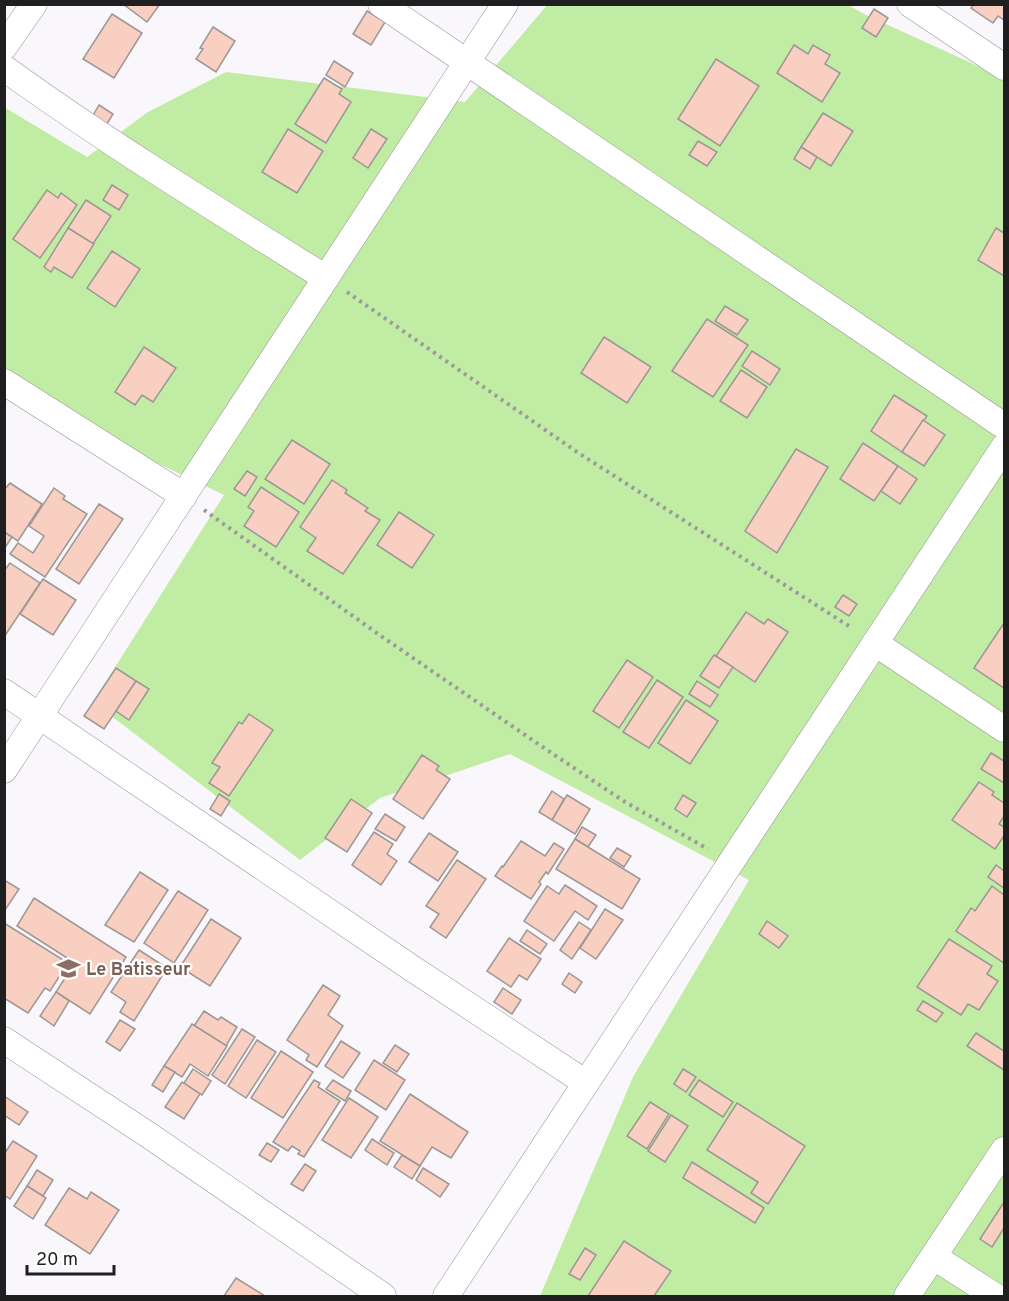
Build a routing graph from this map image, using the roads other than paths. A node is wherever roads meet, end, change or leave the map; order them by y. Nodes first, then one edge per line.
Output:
1 (34, 4) edge
2 (381, 4) edge
3 (505, 4) edge
4 (910, 4) edge
5 (940, 13) edge
6 (4, 47) edge
7 (466, 62) junction
8 (1005, 67) edge
9 (4, 68) edge
10 (326, 278) junction
11 (4, 382) edge
12 (1005, 426) edge
13 (1005, 447) edge
14 (184, 496) junction
15 (875, 643) junction
16 (4, 692) edge
17 (39, 716) junction
18 (1005, 729) edge
19 (4, 770) edge
20 (4, 1040) edge
21 (586, 1083) junction
22 (1005, 1150) edge
23 (934, 1257) junction
24 (383, 1296) edge
25 (446, 1296) edge
26 (907, 1296) edge
27 (995, 1296) edge

1 - 6 street
2 - 7 street
3 - 7 street
4 - 5 street
5 - 8 street
7 - 10 street
7 - 12 street
9 - 10 street
10 - 14 street
11 - 14 street
13 - 15 street
14 - 17 street
15 - 18 street
15 - 21 street
16 - 17 street
17 - 19 street
17 - 21 street
20 - 24 street
21 - 25 street
22 - 23 street
23 - 26 street
23 - 27 street

